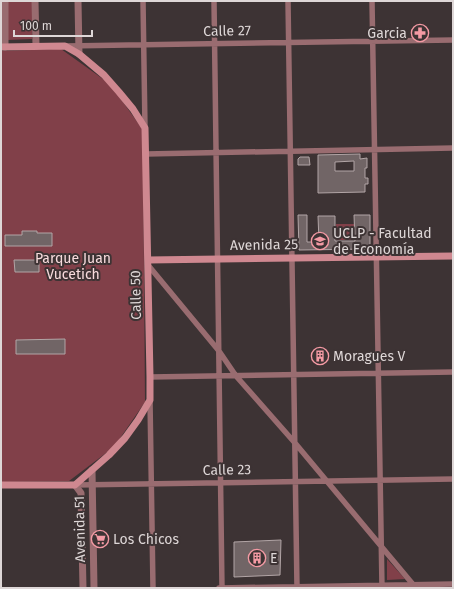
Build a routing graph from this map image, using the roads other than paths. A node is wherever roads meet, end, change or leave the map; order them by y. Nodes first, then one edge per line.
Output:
1 (5, 1) edge
2 (35, 1) edge
3 (78, 1) edge
4 (143, 1) edge
5 (214, 1) edge
6 (288, 1) edge
7 (372, 1) edge
8 (78, 34) junction
9 (453, 40) edge
10 (372, 41) junction
11 (289, 43) junction
12 (214, 44) junction
13 (145, 45) junction
14 (36, 46) junction
15 (67, 46) junction
16 (78, 46) junction
17 (3, 47) edge
18 (79, 54) junction
19 (145, 128) junction
20 (453, 148) edge
21 (374, 150) junction
22 (290, 151) junction
23 (216, 153) junction
24 (146, 154) junction
25 (453, 256) edge
26 (376, 259) junction
27 (453, 259) edge
28 (292, 260) junction
29 (217, 261) junction
30 (148, 262) junction
31 (219, 351) junction
32 (453, 372) edge
33 (378, 373) junction
34 (294, 375) junction
35 (219, 376) junction
36 (236, 376) junction
37 (150, 377) junction
38 (150, 400) junction
39 (295, 443) junction
40 (92, 470) junction
41 (453, 479) edge
42 (380, 480) junction
43 (326, 481) junction
44 (295, 482) junction
45 (220, 483) junction
46 (152, 484) junction
47 (1, 485) edge
48 (75, 485) junction
49 (92, 485) junction
50 (382, 548) junction
51 (453, 584) edge
52 (415, 586) edge
53 (297, 587) edge
54 (382, 587) edge
55 (82, 588) edge
56 (94, 588) edge
57 (153, 588) edge
58 (218, 588) edge
59 (222, 588) edge

1 - 17 street
2 - 14 street
3 - 8 street
4 - 13 street, Calle 50
5 - 12 street
6 - 11 street
7 - 10 street
8 - 15 street
8 - 16 street
9 - 10 street, Calle 27
10 - 11 street, Calle 27
10 - 21 street
11 - 12 street, Calle 27
11 - 22 street
12 - 13 street, Calle 27
12 - 23 street
13 - 16 street, Calle 27
13 - 19 street, Calle 50
14 - 15 main road, Calle 27
14 - 17 main road, Calle 27
15 - 16 street, Calle 27
15 - 18 main road
16 - 18 street
18 - 19 main road
19 - 24 main road, Calle 50
20 - 21 street
21 - 22 street
21 - 26 street
22 - 23 street
22 - 28 street
23 - 24 street
23 - 29 street
24 - 30 main road, Calle 50
25 - 26 main road, Avenida 25
26 - 27 main road, Avenida 25
26 - 28 main road, Avenida 25
26 - 33 street
28 - 29 main road, Avenida 25
28 - 34 street
29 - 30 main road, Avenida 25
29 - 31 street
30 - 31 street
30 - 37 main road, Calle 50
31 - 35 street
31 - 36 street
32 - 33 street
33 - 34 street
33 - 42 street
34 - 36 street
34 - 39 street
35 - 36 street
35 - 37 street
35 - 45 street
36 - 39 street
37 - 38 main road, Calle 50
38 - 40 main road
38 - 46 street, Calle 50
39 - 43 street
39 - 44 street
40 - 48 main road
40 - 49 street, Avenida 51
41 - 42 street, Calle 23
42 - 43 street, Calle 23
42 - 50 street
43 - 44 street, Calle 23
43 - 50 street
44 - 45 street, Calle 23
44 - 53 street
45 - 46 street, Calle 23
45 - 59 street
46 - 49 street, Calle 23
46 - 57 street, Calle 50
47 - 48 main road, Calle 23
48 - 49 street, Calle 23
48 - 55 street, Avenida 51
49 - 56 street, Avenida 51
50 - 52 street
50 - 54 street
51 - 52 street
52 - 54 street
53 - 54 street
53 - 59 street
58 - 59 street

